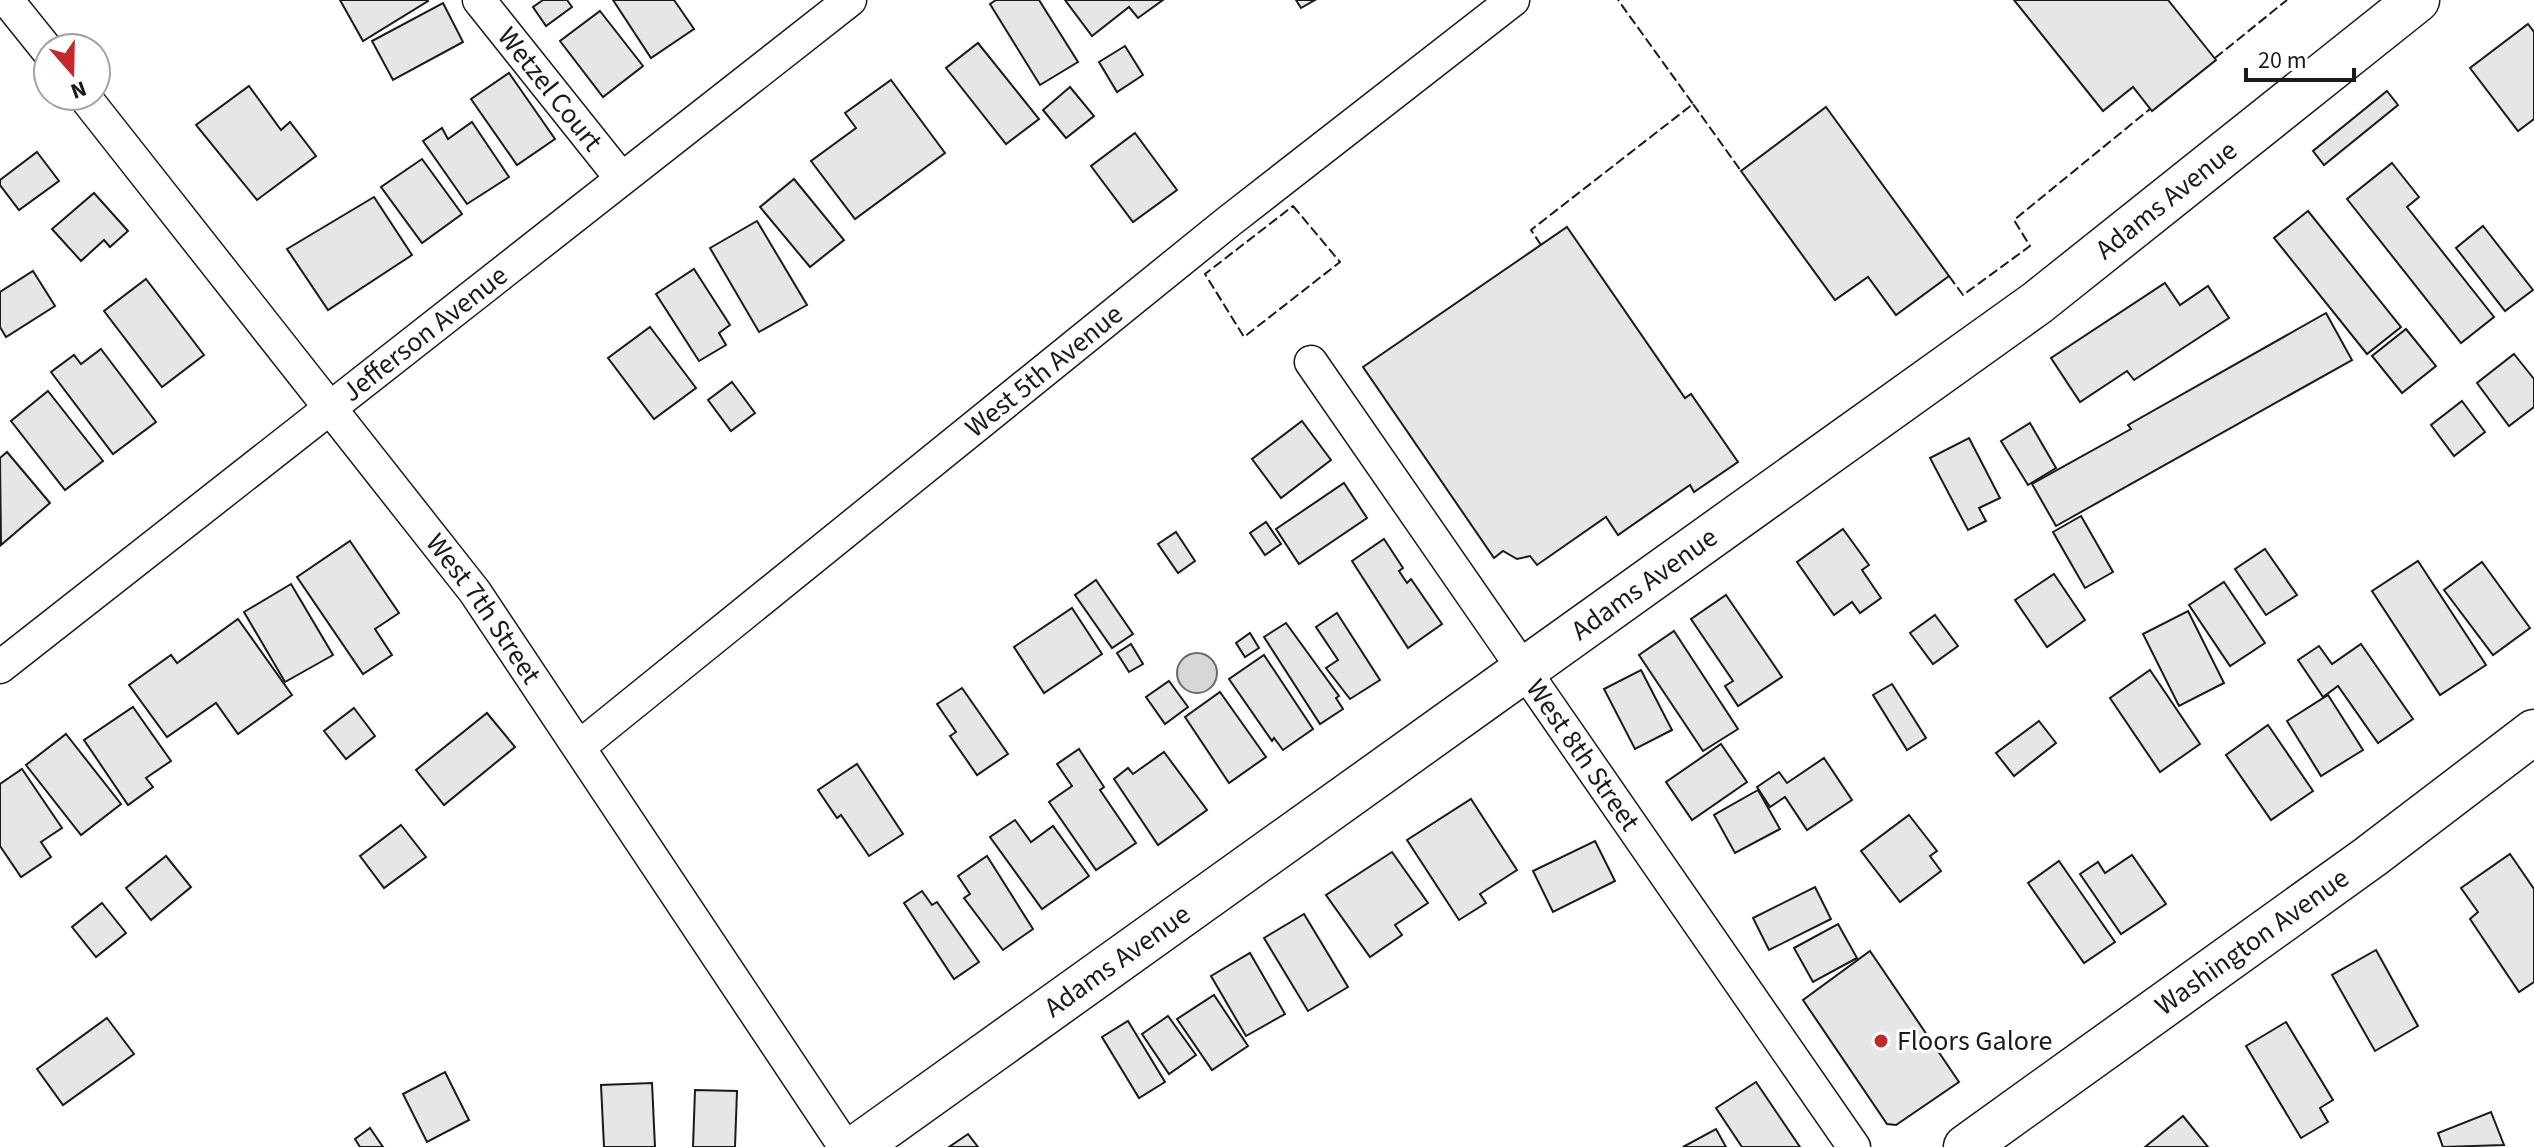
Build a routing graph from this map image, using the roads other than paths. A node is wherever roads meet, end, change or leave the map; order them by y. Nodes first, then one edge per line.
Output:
1 (7, 0) edge
2 (479, 0) edge
3 (850, 0) edge
4 (1513, 0) edge
5 (2417, 0) edge
6 (33, 32) edge
7 (97, 112) edge
8 (621, 178) junction
9 (1311, 362) dead end
10 (330, 404) junction
11 (0, 667) edge
12 (1523, 669) junction
13 (2534, 732) edge
14 (579, 747) junction
15 (845, 1147) edge
16 (857, 1147) edge
17 (1854, 1147) edge
18 (1966, 1147) edge

1 - 6 street
2 - 8 street, Wetzel Court
3 - 8 street, Jefferson Avenue
4 - 14 street, West 5th Avenue
5 - 12 main road, Adams Avenue
7 - 10 street, West 7th Street
8 - 10 street, Jefferson Avenue
9 - 12 street, West 8th Street
10 - 11 street, Jefferson Avenue
10 - 14 street, West 7th Street
12 - 16 main road, Adams Avenue
12 - 17 street, West 8th Street
13 - 18 main road, Washington Avenue
14 - 15 street, West 7th Street

